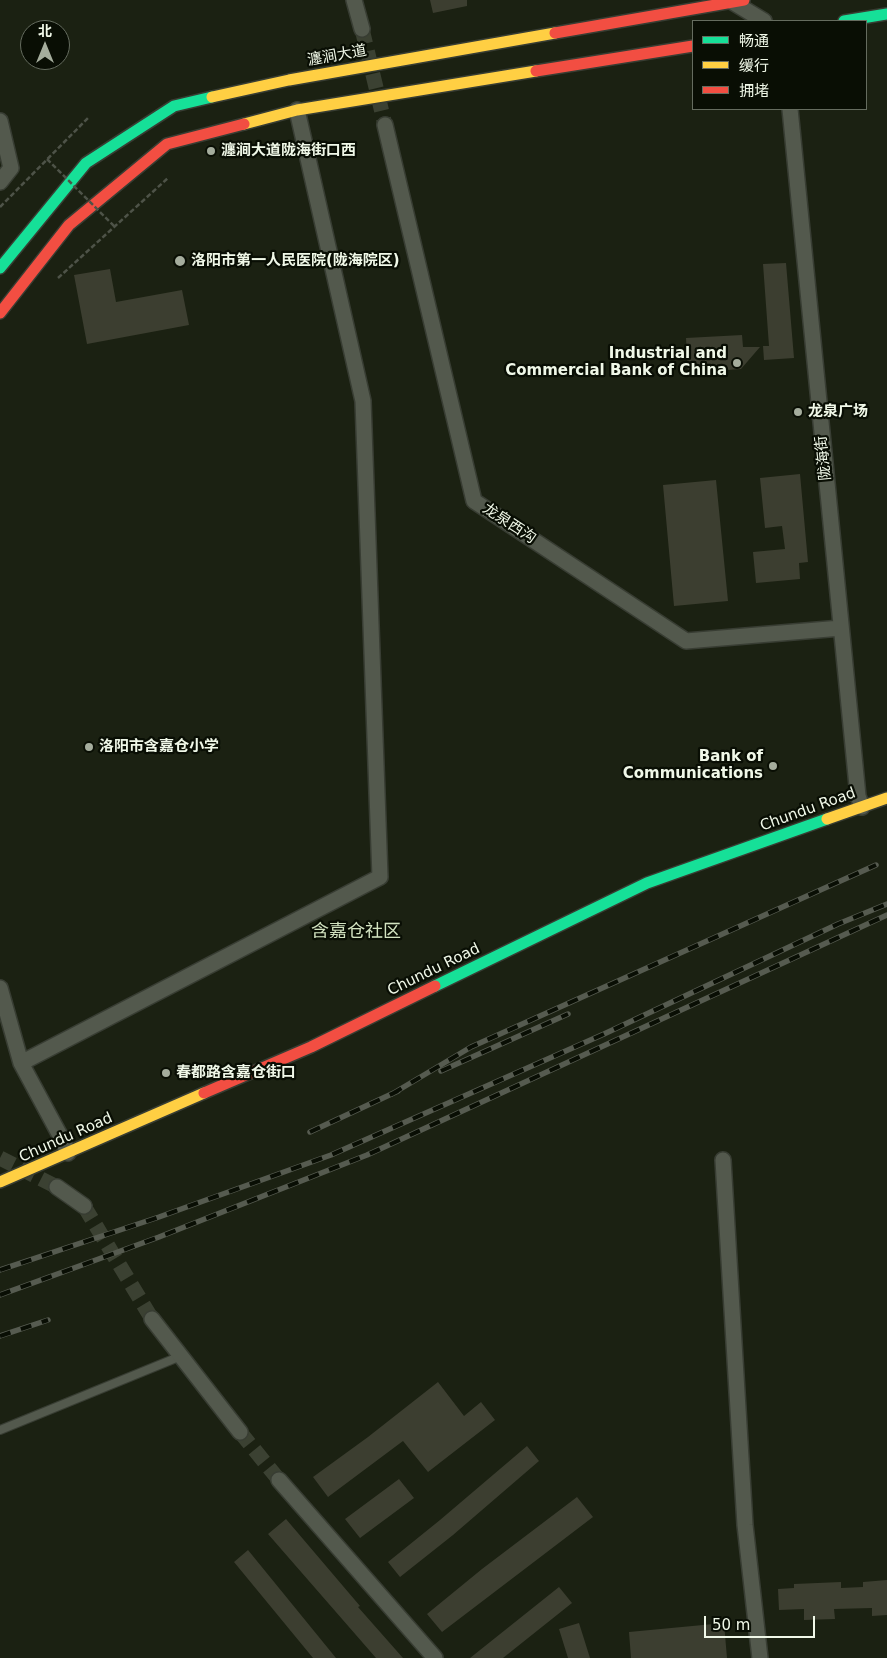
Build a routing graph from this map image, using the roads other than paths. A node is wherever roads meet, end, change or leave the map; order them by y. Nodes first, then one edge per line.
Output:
1 (354, 0) edge
2 (735, 1) edge
3 (887, 14) edge
4 (763, 20) edge
5 (850, 20) edge
6 (362, 29) tunnel mouth
7 (692, 46) edge
8 (297, 110) junction
9 (790, 110) edge
10 (0, 121) edge
11 (384, 125) tunnel mouth
12 (0, 182) edge
13 (0, 268) edge
14 (0, 313) edge
15 (841, 628) junction
16 (872, 790) dead end
17 (887, 798) edge
18 (856, 800) junction
19 (0, 988) edge
20 (21, 1063) junction
21 (65, 1144) junction
22 (723, 1160) dead end
23 (0, 1182) edge
24 (57, 1187) tunnel mouth
25 (84, 1206) tunnel mouth
26 (152, 1319) tunnel mouth
27 (180, 1356) junction
28 (0, 1430) edge
29 (240, 1432) tunnel mouth
30 (279, 1480) tunnel mouth
31 (435, 1658) edge
32 (760, 1658) edge

1 - 6 street
2 - 4 street
2 - 13 main road, 瀍涧大道
3 - 5 main road
7 - 8 main road
8 - 14 main road
8 - 20 street
9 - 15 street, 陇海街
10 - 12 street
11 - 15 street, 龙泉西沟
15 - 18 street, 陇海街
16 - 18 main road, Chundu Road
17 - 18 main road, Chundu Road
18 - 21 main road, Chundu Road
19 - 20 street
20 - 21 street
21 - 23 main road, Chundu Road
22 - 32 street
24 - 25 street
26 - 27 street
27 - 28 lane
27 - 29 street
30 - 31 street

